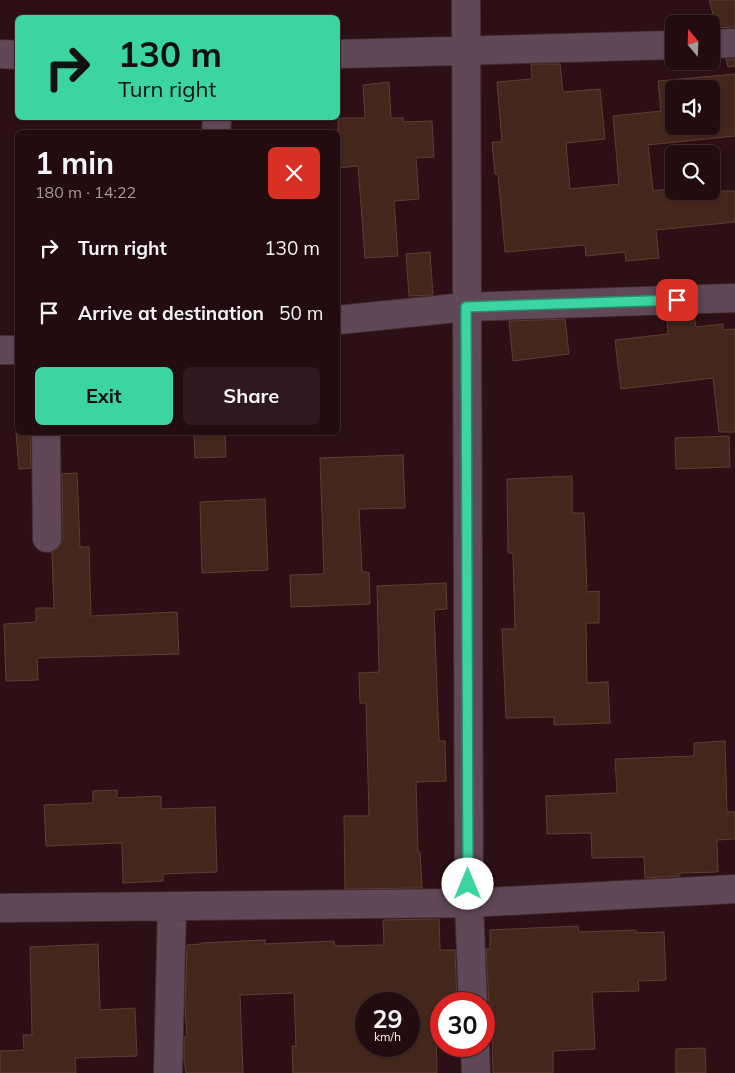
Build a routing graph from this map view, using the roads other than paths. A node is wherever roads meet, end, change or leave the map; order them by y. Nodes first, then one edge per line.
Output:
1 (466, 0) edge
2 (735, 43) edge
3 (720, 44) edge
4 (665, 45) edge
5 (465, 50) junction
6 (0, 54) edge
7 (340, 54) edge
8 (15, 55) edge
9 (735, 298) edge
10 (466, 307) junction
11 (340, 320) edge
12 (0, 350) edge
13 (15, 350) edge
14 (46, 435) edge
15 (47, 538) dead end
16 (735, 890) edge
17 (469, 904) junction
18 (172, 906) junction
19 (0, 908) edge
20 (473, 992) edge
21 (475, 1057) edge
22 (168, 1073) edge
23 (476, 1073) edge

1 - 5 street
2 - 3 street
4 - 5 street
5 - 7 street
5 - 10 street
6 - 8 street
9 - 10 street
10 - 11 street
10 - 17 street
12 - 13 street
14 - 15 street
16 - 17 street
17 - 18 street
17 - 20 street
18 - 19 street
18 - 22 street
21 - 23 street

